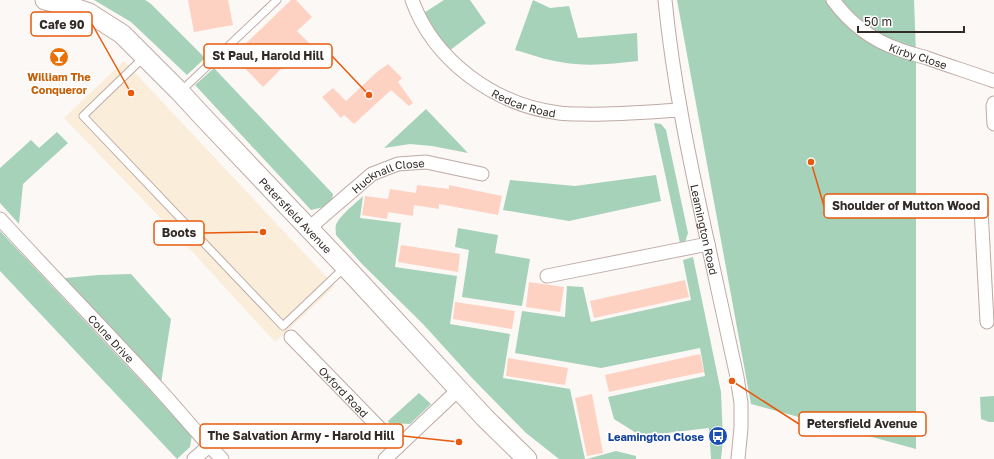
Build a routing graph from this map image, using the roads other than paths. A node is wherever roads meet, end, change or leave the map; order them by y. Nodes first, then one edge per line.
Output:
1 (45, 0) edge
2 (277, 0) edge
3 (412, 0) edge
4 (665, 0) edge
5 (833, 0) edge
6 (66, 2) edge
7 (145, 56) junction
8 (994, 81) edge
9 (180, 92) junction
10 (994, 103) edge
11 (680, 110) junction
12 (994, 124) edge
13 (482, 174) dead end
14 (981, 209) dead end
15 (0, 218) edge
16 (308, 229) junction
17 (988, 242) edge
18 (708, 244) junction
19 (346, 267) junction
20 (547, 276) dead end
21 (987, 322) dead end
22 (290, 337) dead end
23 (458, 390) junction
24 (209, 446) junction
25 (398, 447) junction
26 (194, 459) edge
27 (222, 459) edge
28 (385, 459) edge
29 (527, 459) edge
30 (738, 459) edge

1 - 6 street, Petersfield Avenue
2 - 9 lane
3 - 11 street, Redcar Road
4 - 11 street, Leamington Road
5 - 8 street, Kirby Close
6 - 7 street, Petersfield Avenue
7 - 9 street, Petersfield Avenue
7 - 19 lane
9 - 16 street, Petersfield Avenue
10 - 12 street
11 - 18 street, Leamington Road
13 - 16 street, Hucknall Close
14 - 17 street
15 - 24 street, Colne Drive
16 - 19 street, Petersfield Avenue
17 - 21 street
18 - 20 street
18 - 30 street, Leamington Road
19 - 23 street, Petersfield Avenue
22 - 25 street, Oxford Road
23 - 25 street
23 - 29 street, Petersfield Avenue
24 - 26 street
24 - 27 street, Colne Drive
25 - 28 street

